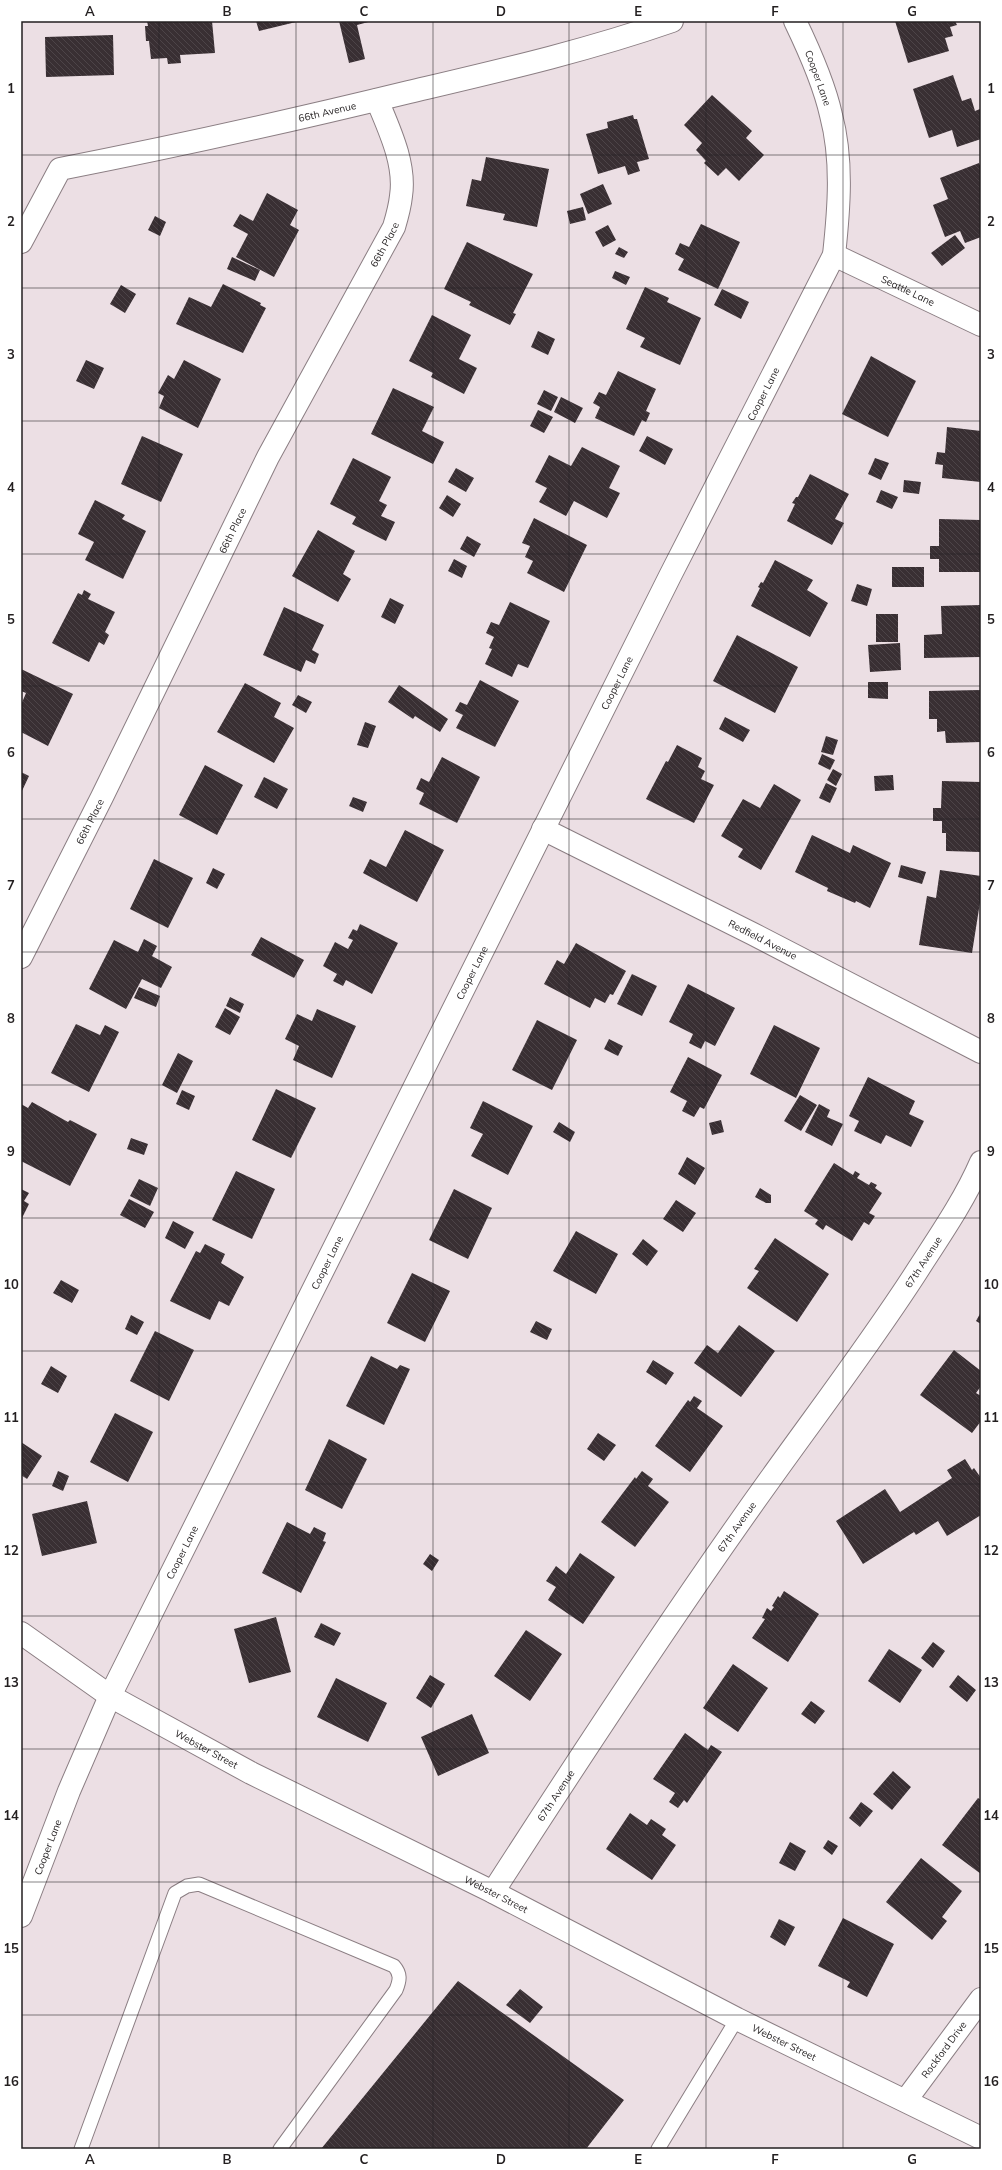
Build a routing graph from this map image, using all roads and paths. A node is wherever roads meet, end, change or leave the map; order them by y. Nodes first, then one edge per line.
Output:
1 (672, 21) edge
2 (795, 21) edge
3 (377, 100) junction
4 (21, 242) edge
5 (834, 255) junction
6 (981, 326) edge
7 (543, 829) junction
8 (21, 957) edge
9 (981, 1052) edge
10 (981, 1162) edge
11 (21, 1633) edge
12 (110, 1696) junction
13 (493, 1892) junction
14 (21, 1916) edge
15 (981, 1999) edge
16 (737, 2019) junction
17 (906, 2100) junction
18 (981, 2138) edge
19 (81, 2149) edge
20 (280, 2149) edge
21 (658, 2149) edge

1 - 3 street, 66th Avenue
2 - 5 street, Cooper Lane
3 - 4 street, 66th Avenue
3 - 8 street, 66th Place
5 - 6 street, Seattle Lane
5 - 7 street, Cooper Lane
7 - 9 street, Redfield Avenue
7 - 12 street, Cooper Lane
10 - 13 street, 67th Avenue
11 - 12 street, Webster Street
12 - 13 street, Webster Street
12 - 14 street, Cooper Lane
13 - 16 street, Webster Street
15 - 17 street, Rockford Drive
16 - 17 street, Webster Street
16 - 21 lane
17 - 18 street, Webster Street
19 - 20 lane

